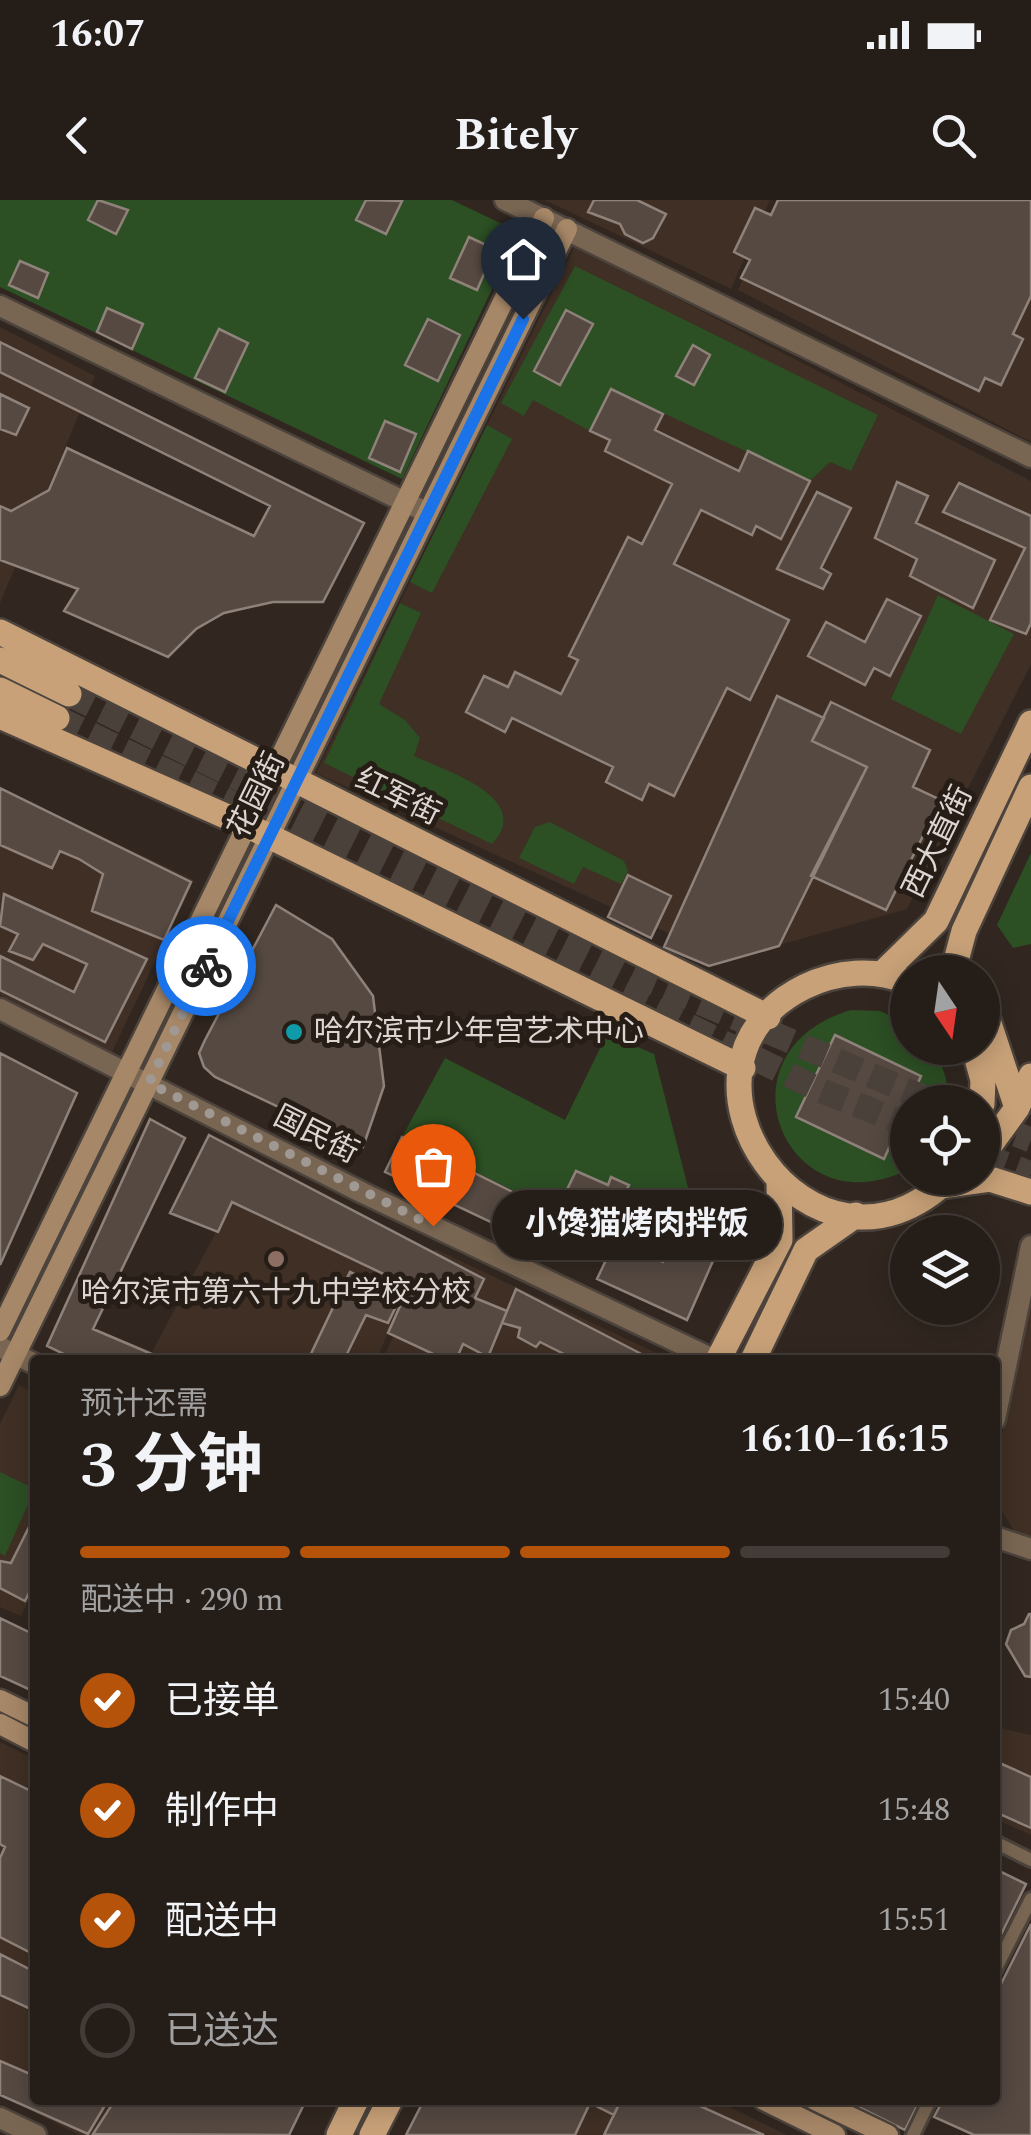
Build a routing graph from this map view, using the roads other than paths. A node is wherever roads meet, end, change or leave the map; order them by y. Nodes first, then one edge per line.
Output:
1 (505, 200) edge
2 (544, 218) junction
3 (567, 229) junction
4 (0, 306) edge
5 (1031, 457) edge
6 (405, 502) junction
7 (428, 513) junction
8 (0, 632) edge
9 (0, 660) edge
10 (0, 690) edge
11 (69, 694) tunnel mouth
12 (0, 716) edge
13 (57, 718) tunnel mouth
14 (1031, 723) edge
15 (285, 777) junction
16 (1031, 787) edge
17 (259, 832) junction
18 (964, 930) junction
19 (958, 955) edge
20 (971, 955) edge
21 (882, 974) junction
22 (890, 976) edge
23 (0, 1009) edge
24 (768, 1016) junction
25 (1000, 1049) edge
26 (743, 1068) junction
27 (126, 1072) junction
28 (1031, 1076) edge
29 (149, 1083) junction
30 (1000, 1105) edge
31 (1024, 1112) edge
32 (1000, 1137) edge
33 (779, 1182) junction
34 (1000, 1182) edge
35 (1031, 1192) edge
36 (923, 1195) edge
37 (856, 1215) junction
38 (1031, 1246) edge
39 (0, 1331) edge
40 (8, 1351) edge
41 (706, 1355) edge
42 (720, 1355) edge
43 (755, 1355) edge
44 (0, 1386) edge
45 (1000, 1395) edge
46 (1000, 1539) edge
47 (1031, 1550) edge
48 (0, 1700) edge
49 (30, 1715) edge
50 (0, 1724) edge
51 (30, 1739) edge
52 (1000, 1844) edge
53 (1031, 1860) edge
54 (1031, 1899) edge
55 (1000, 1960) edge
56 (354, 2105) edge
57 (387, 2105) edge
58 (774, 2105) edge
59 (825, 2105) edge
60 (928, 2105) edge
61 (0, 2118) edge
62 (36, 2135) edge
63 (339, 2135) edge
64 (372, 2135) edge
65 (836, 2135) edge
66 (888, 2135) edge
67 (913, 2135) edge

1 - 2 street
2 - 3 street
2 - 6 main road, 花园街
3 - 5 street
3 - 7 main road, 花园街
4 - 6 street
6 - 7 street
6 - 15 main road, 花园街
7 - 15 main road, 花园街
8 - 15 main road, 红军街
9 - 11 main road
10 - 13 main road
12 - 17 main road
14 - 21 main road, 西大直街
15 - 17 main road, 花园街
15 - 24 main road, 红军街
16 - 18 main road, 西大直街
17 - 26 main road
17 - 27 main road, 花园街
17 - 29 main road, 花园街
18 - 19 main road, 西大直街
18 - 20 main road
21 - 22 main road
21 - 24 main road
23 - 27 street, 国民街
24 - 26 main road
25 - 31 main road
26 - 33 main road
27 - 29 street, 国民街
27 - 39 main road, 花园街
28 - 31 main road
29 - 40 main road, 花园街
29 - 41 street, 国民街
30 - 31 main road
31 - 32 main road
33 - 37 main road
33 - 42 main road
34 - 35 main road
36 - 37 main road
37 - 43 main road
38 - 45 street
40 - 44 main road, 花园街
46 - 47 street
48 - 49 main road
50 - 51 main road
52 - 53 street
54 - 55 street
56 - 63 main road
57 - 64 main road
58 - 65 main road
59 - 66 main road
60 - 67 street
61 - 62 street

